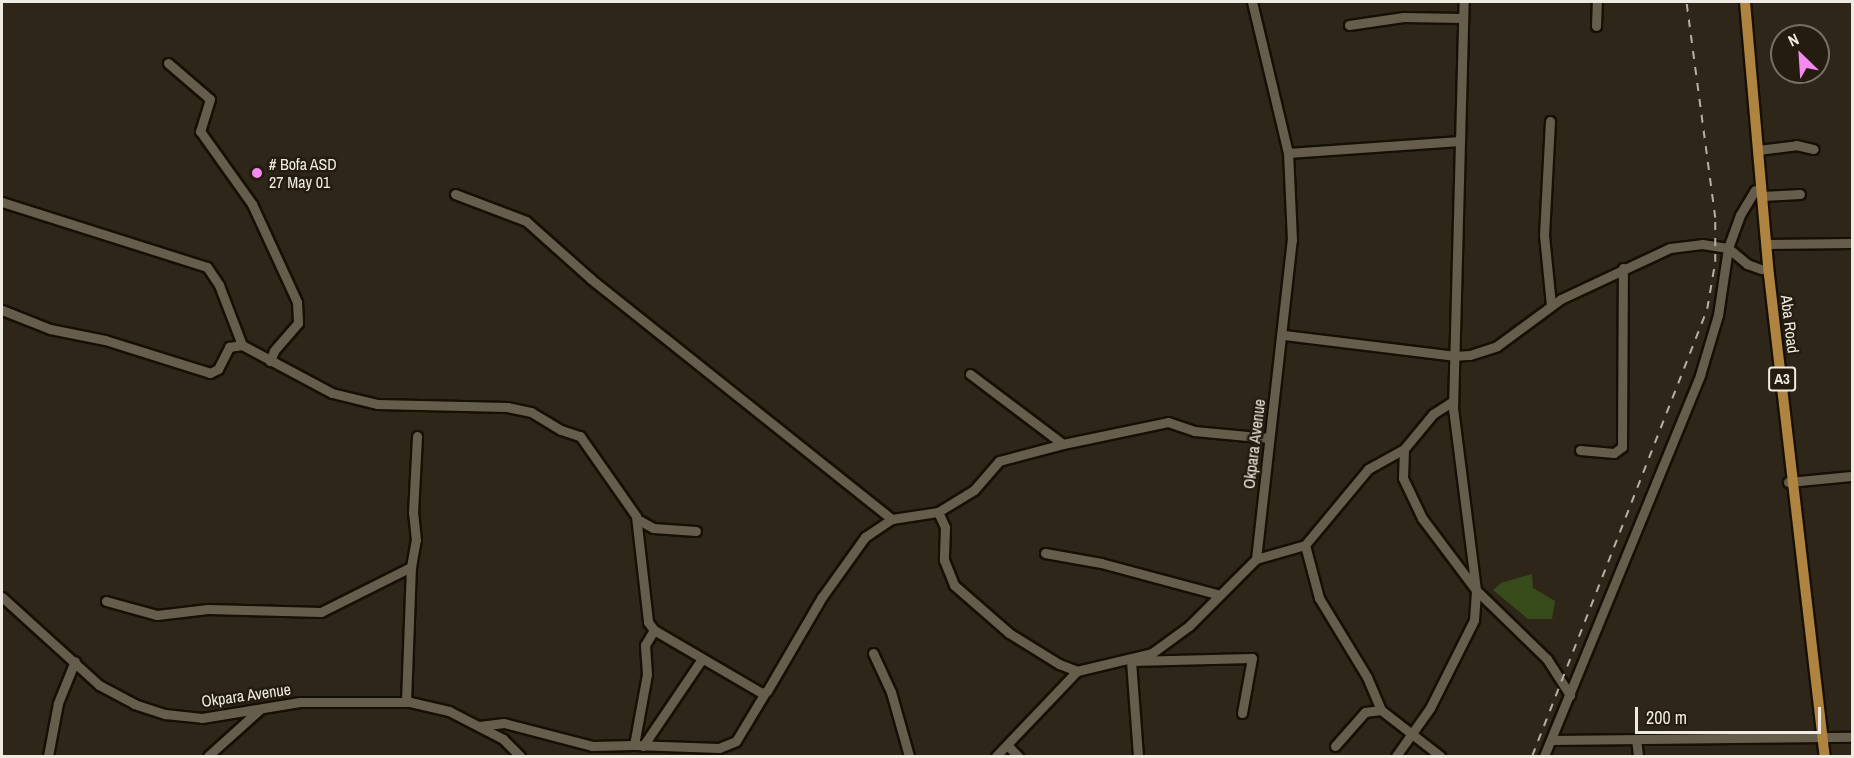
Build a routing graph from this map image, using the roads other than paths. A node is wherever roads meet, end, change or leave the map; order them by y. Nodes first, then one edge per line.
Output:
1 (1252, 2) edge
2 (1464, 2) edge
3 (1597, 2) edge
4 (1738, 2) edge
5 (1744, 2) edge
6 (1463, 18) junction
7 (1348, 26) dead end
8 (1596, 26) dead end
9 (168, 63) dead end
10 (1550, 121) dead end
11 (1460, 141) junction
12 (1758, 150) junction
13 (1814, 150) dead end
14 (1287, 153) junction
15 (1758, 193) junction
16 (455, 194) dead end
17 (1800, 194) dead end
18 (2, 202) edge
19 (1852, 243) edge
20 (1766, 244) junction
21 (1728, 248) junction
22 (1623, 268) junction
23 (1761, 269) junction
24 (1551, 305) junction
25 (2, 310) edge
26 (1284, 335) junction
27 (242, 345) junction
28 (1454, 356) junction
29 (270, 361) junction
30 (970, 374) dead end
31 (1453, 401) junction
32 (417, 436) dead end
33 (1269, 438) junction
34 (1063, 444) junction
35 (1404, 449) junction
36 (1580, 450) dead end
37 (1852, 476) edge
38 (1791, 482) junction
39 (938, 512) junction
40 (637, 519) junction
41 (892, 519) junction
42 (696, 531) dead end
43 (1305, 545) junction
44 (1045, 553) dead end
45 (1256, 560) junction
46 (411, 567) junction
47 (1476, 590) junction
48 (1217, 594) junction
49 (2, 597) edge
50 (106, 601) dead end
51 (654, 630) junction
52 (873, 652) dead end
53 (702, 659) junction
54 (75, 661) junction
55 (1131, 661) junction
56 (1077, 671) junction
57 (765, 693) junction
58 (1570, 696) junction
59 (406, 702) junction
60 (260, 710) junction
61 (1381, 710) junction
62 (1242, 713) dead end
63 (479, 726) junction
64 (1413, 734) junction
65 (1852, 737) edge
66 (1819, 738) junction
67 (1636, 739) junction
68 (1551, 740) junction
69 (639, 745) junction
70 (1007, 745) junction
71 (1335, 746) dead end
72 (48, 756) edge
73 (208, 756) edge
74 (520, 756) edge
75 (909, 756) edge
76 (996, 756) edge
77 (1017, 756) edge
78 (1138, 756) edge
79 (1396, 756) edge
80 (1440, 756) edge
81 (1544, 756) edge
82 (1638, 756) edge
83 (1818, 756) edge
84 (1825, 756) edge

1 - 14 street, Okpara Avenue
2 - 6 street
3 - 8 street
4 - 15 main road, Aba Road / A3
5 - 12 main road, Aba Road / A3
6 - 7 street
6 - 11 street
9 - 29 street
10 - 24 street
11 - 14 street
11 - 28 street
12 - 13 street
12 - 15 main road, Aba Road / A3
14 - 26 street, Okpara Avenue
15 - 17 street
15 - 20 main road, Aba Road / A3
15 - 21 street
15 - 23 main road, Aba Road / A3
16 - 41 street
18 - 27 street
19 - 20 street
20 - 38 main road, Aba Road / A3
21 - 22 street
21 - 23 street
21 - 58 street
22 - 24 street
22 - 36 street
23 - 38 main road, Aba Road / A3
24 - 28 street
25 - 27 street
26 - 28 street
26 - 33 street, Okpara Avenue
27 - 29 street
28 - 31 street
29 - 40 street
30 - 34 street
31 - 35 street
31 - 47 street
32 - 46 street
33 - 34 street
33 - 45 street, Okpara Avenue
34 - 39 street
35 - 43 street
35 - 47 street
37 - 38 street
38 - 66 main road, Aba Road / A3
39 - 41 street
39 - 56 street
40 - 42 street
40 - 51 street
41 - 57 street
43 - 45 street
43 - 61 street
44 - 48 street
45 - 48 street
46 - 50 street
46 - 59 street
47 - 58 street
47 - 64 street
48 - 55 street
49 - 54 street, Okpara Avenue
51 - 53 street
51 - 69 street
52 - 75 street
53 - 57 street
53 - 69 street
54 - 60 street, Okpara Avenue
54 - 72 street
55 - 56 street
55 - 62 street
55 - 78 street
56 - 70 street
57 - 69 street
58 - 68 street
59 - 60 street, Okpara Avenue
59 - 63 street, Okpara Avenue
60 - 73 street
61 - 64 street
61 - 71 street
63 - 69 street
63 - 74 street, Okpara Avenue
64 - 79 street
64 - 80 street
65 - 66 street
66 - 67 street
66 - 83 main road, Aba Road / A3
66 - 84 main road, Aba Road / A3
67 - 68 street
67 - 82 street
68 - 81 street
70 - 76 street
70 - 77 street

